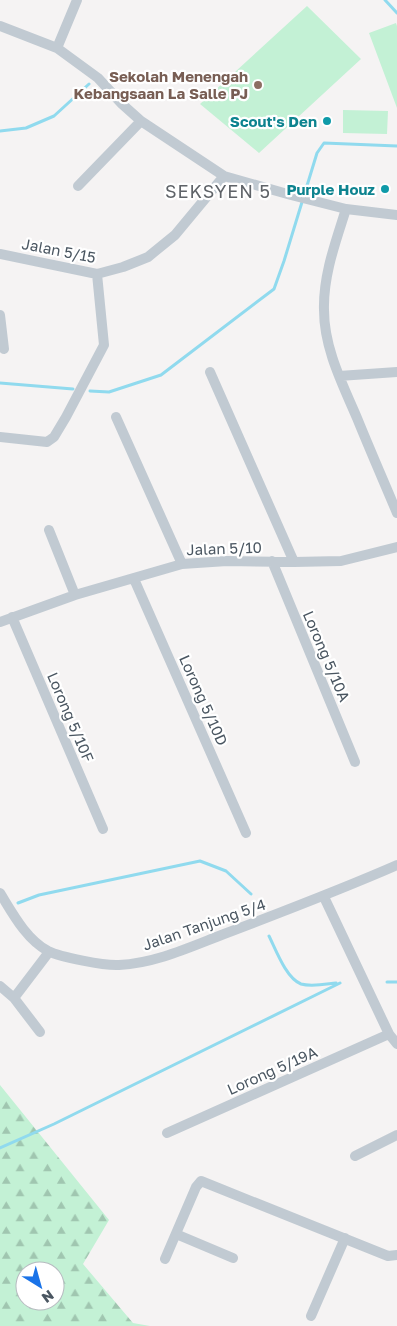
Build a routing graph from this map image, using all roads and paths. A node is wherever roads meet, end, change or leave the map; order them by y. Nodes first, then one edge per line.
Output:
1 (77, 0) edge
2 (0, 26) edge
3 (57, 48) junction
4 (141, 121) junction
5 (224, 176) junction
6 (78, 186) dead end
7 (346, 209) junction
8 (397, 215) edge
9 (0, 254) edge
10 (97, 274) junction
11 (0, 315) edge
12 (4, 349) dead end
13 (210, 372) dead end
14 (397, 372) edge
15 (339, 376) junction
16 (116, 417) dead end
17 (0, 437) edge
18 (397, 513) edge
19 (49, 530) dead end
20 (397, 547) edge
21 (272, 561) junction
22 (294, 562) junction
23 (182, 564) junction
24 (134, 579) junction
25 (75, 595) junction
26 (12, 617) junction
27 (0, 622) edge
28 (355, 762) dead end
29 (103, 828) dead end
30 (246, 834) dead end
31 (397, 865) edge
32 (0, 894) edge
33 (324, 897) junction
34 (49, 952) junction
35 (0, 986) edge
36 (14, 998) junction
37 (40, 1032) dead end
38 (389, 1034) junction
39 (397, 1044) edge
40 (167, 1133) dead end
41 (397, 1135) edge
42 (355, 1156) dead end
43 (176, 1234) junction
44 (345, 1238) junction
45 (397, 1255) edge
46 (233, 1258) dead end
47 (165, 1259) dead end
48 (311, 1316) dead end

1 - 3 street
2 - 3 street
3 - 4 street
4 - 5 street
4 - 6 street
5 - 7 street
5 - 10 street, Jalan 5/15
7 - 8 street
7 - 15 street
9 - 10 street, Jalan 5/15
10 - 17 street
11 - 12 street
13 - 22 street
14 - 15 street
15 - 18 street
16 - 23 street
19 - 25 street
20 - 22 street, Jalan 5/10
21 - 22 street, Jalan 5/10
21 - 23 street, Jalan 5/10
21 - 28 street, Lorong 5/10A
23 - 24 street, Jalan 5/10
24 - 25 street, Jalan 5/10
24 - 30 street, Lorong 5/10D
25 - 26 street, Jalan 5/10
26 - 27 street, Jalan 5/10
26 - 29 street, Lorong 5/10F
31 - 33 street, Jalan Tanjung 5/4
32 - 34 street, Jalan Tanjung 5/4
33 - 34 street, Jalan Tanjung 5/4
33 - 38 street
34 - 36 street
35 - 36 street
36 - 37 street
38 - 39 street
38 - 40 street, Lorong 5/19A
41 - 42 street
43 - 44 street
43 - 46 street
43 - 47 street
44 - 45 street
44 - 48 street

